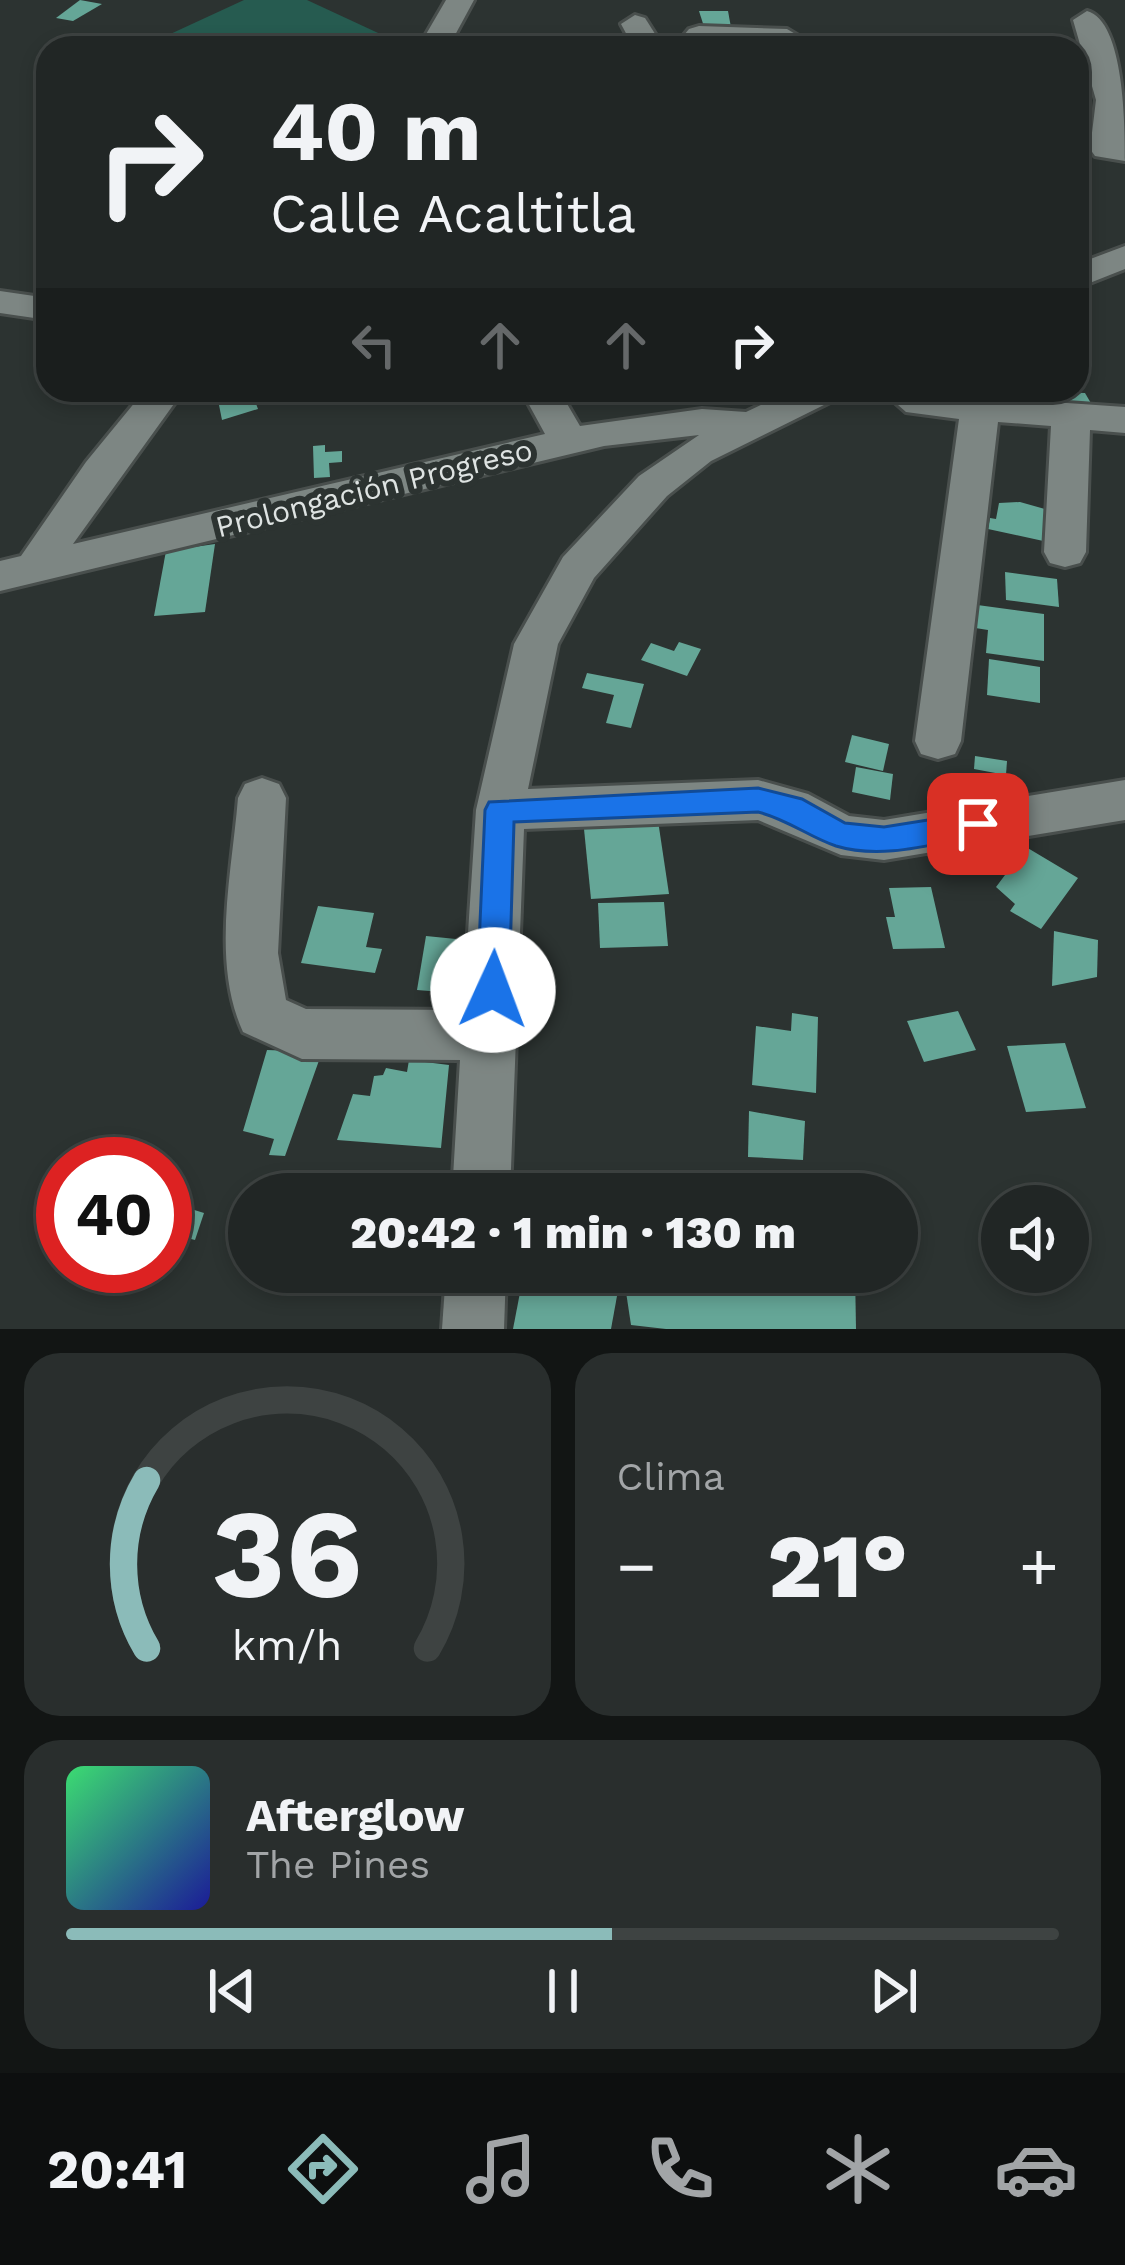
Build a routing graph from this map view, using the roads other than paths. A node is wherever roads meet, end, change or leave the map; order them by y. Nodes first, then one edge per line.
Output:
1 (460, 0) edge
2 (794, 0) edge
3 (1087, 20) dead end
4 (699, 35) dead end
5 (440, 36) edge
6 (710, 36) edge
7 (786, 36) edge
8 (1103, 149) edge
9 (1125, 256) edge
10 (1089, 272) edge
11 (0, 302) edge
12 (36, 307) edge
13 (155, 402) edge
14 (547, 402) edge
15 (798, 402) edge
16 (918, 402) edge
17 (980, 407) junction
18 (1071, 416) junction
19 (1125, 420) edge
20 (751, 425) junction
21 (569, 441) junction
22 (1066, 552) dead end
23 (17, 573) edge
24 (938, 741) dead end
25 (262, 798) dead end
26 (1123, 804) edge
27 (500, 810) junction
28 (491, 1035) junction
29 (482, 1173) edge
30 (475, 1293) edge
31 (473, 1329) edge

1 - 5 street
2 - 7 street
3 - 8 street
4 - 6 street
9 - 10 street
11 - 12 street
13 - 23 street
14 - 21 street
15 - 20 street
16 - 17 street
17 - 18 street
17 - 24 street
18 - 19 street
18 - 22 street
20 - 21 street, Prolongación Progreso
20 - 27 street
21 - 23 street, Prolongación Progreso
25 - 28 street
26 - 27 street
27 - 28 street
28 - 29 street
30 - 31 street

